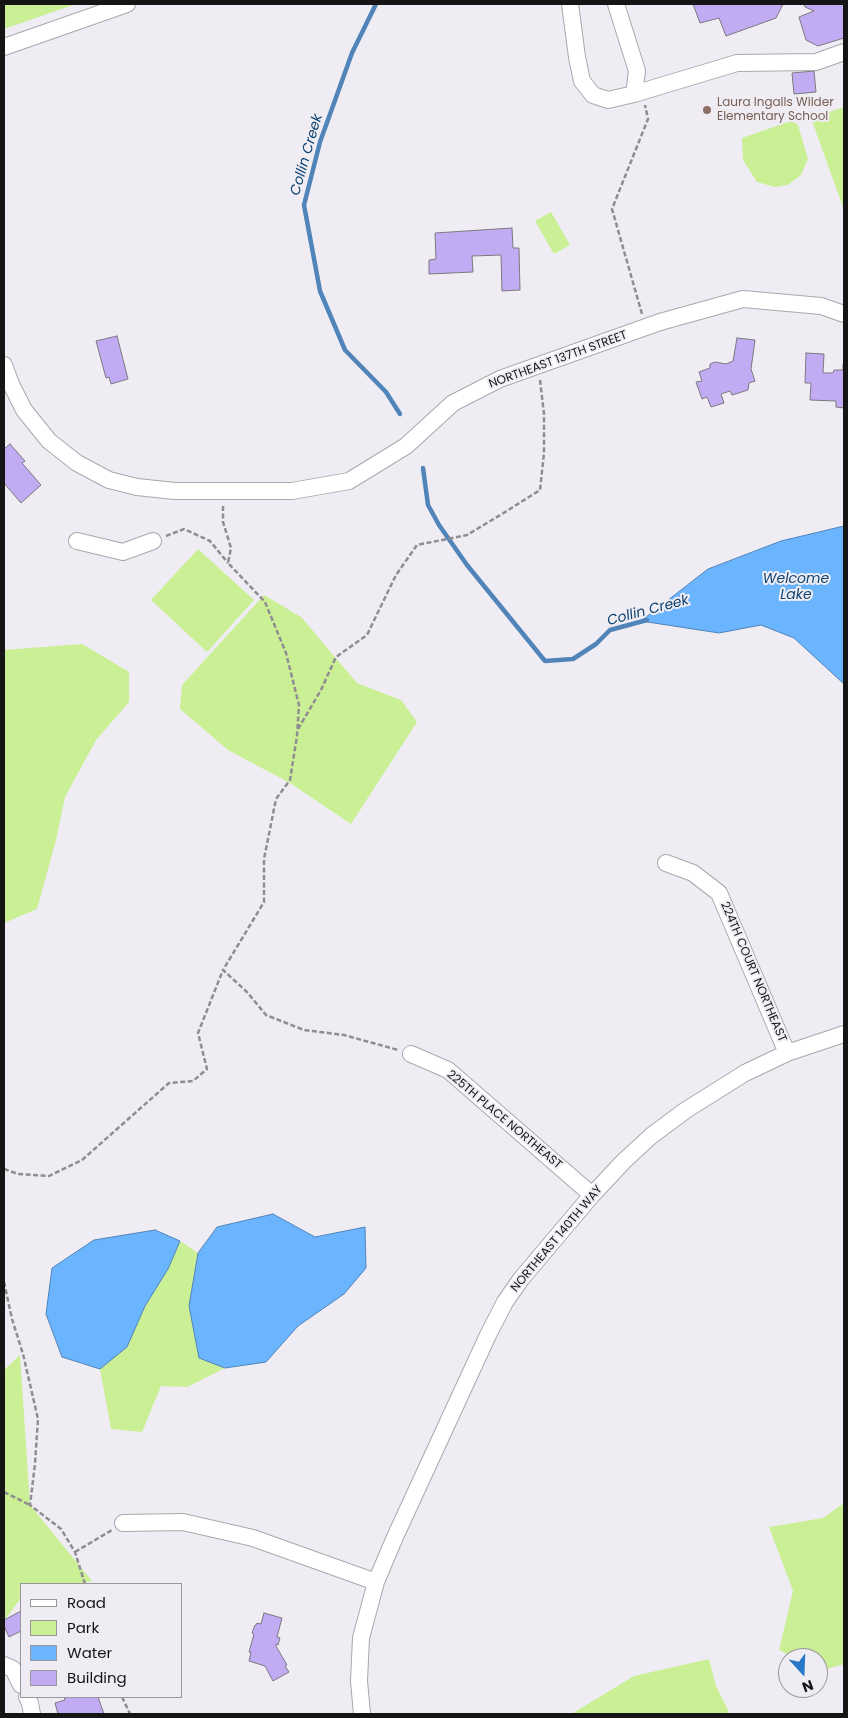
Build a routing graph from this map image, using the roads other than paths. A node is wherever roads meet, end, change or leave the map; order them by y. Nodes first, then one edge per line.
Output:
1 (127, 4) edge
2 (570, 4) edge
3 (616, 4) edge
4 (4, 47) edge
5 (844, 52) edge
6 (638, 93) junction
7 (844, 314) edge
8 (4, 365) edge
9 (78, 541) dead end
10 (153, 541) road end
11 (666, 863) dead end
12 (844, 1034) edge
13 (787, 1053) junction
14 (411, 1054) road end
15 (592, 1195) junction
16 (123, 1523) road end
17 (376, 1582) junction
18 (4, 1665) edge
19 (20, 1683) edge
20 (28, 1698) edge
21 (32, 1714) edge
22 (362, 1714) edge

1 - 4 street
2 - 6 street
3 - 6 street
5 - 6 street
7 - 8 street, NORTHEAST 137TH STREET
9 - 10 street
11 - 13 street, 224TH COURT NORTHEAST
12 - 13 street, NORTHEAST 140TH WAY
13 - 15 street, NORTHEAST 140TH WAY
14 - 15 street, 225TH PLACE NORTHEAST
15 - 17 street, NORTHEAST 140TH WAY
16 - 17 street
17 - 22 street, NORTHEAST 140TH WAY
18 - 19 street
20 - 21 street

